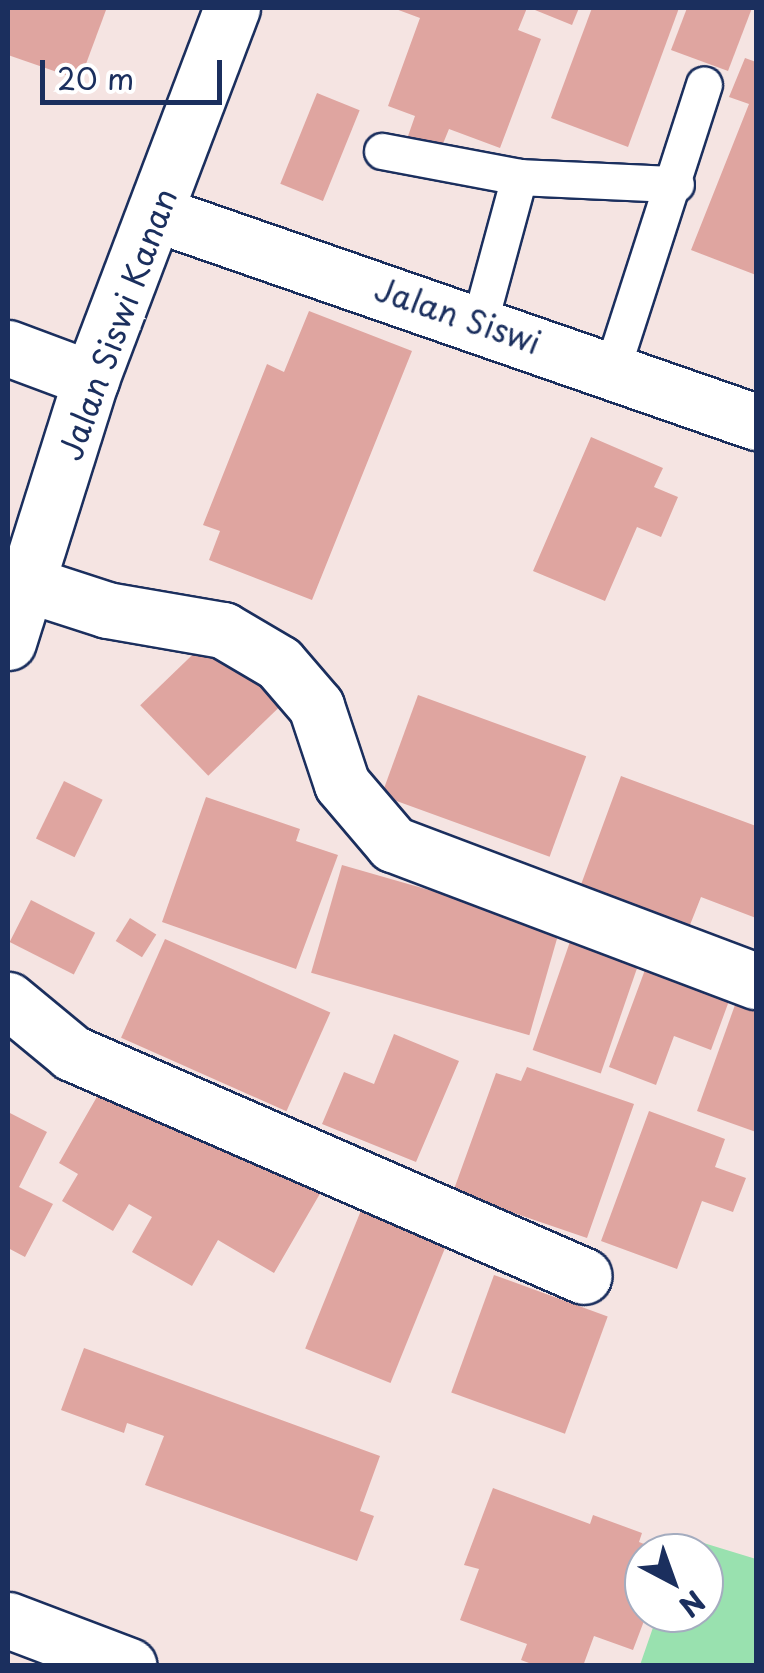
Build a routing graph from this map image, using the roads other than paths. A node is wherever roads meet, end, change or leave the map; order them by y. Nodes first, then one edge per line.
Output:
1 (232, 8) edge
2 (704, 84) dead end
3 (382, 151) dead end
4 (519, 176) junction
5 (676, 184) junction
6 (157, 214) junction
7 (480, 322) junction
8 (8, 348) edge
9 (612, 370) junction
10 (91, 378) junction
11 (756, 422) edge
12 (27, 584) junction
13 (8, 642) edge
14 (756, 981) edge
15 (8, 1000) edge
16 (584, 1276) dead end
17 (8, 1620) edge
18 (129, 1666) edge

1 - 6 street, Jalan Siswi Kanan
2 - 5 lane
3 - 4 lane
4 - 5 lane
4 - 7 lane
5 - 9 lane
6 - 7 street, Jalan Siswi
6 - 10 street, Jalan Siswi Kanan
7 - 9 street, Jalan Siswi
8 - 10 street
9 - 11 street, Jalan Siswi
10 - 12 street, Jalan Siswi Kanan
12 - 13 street, Jalan Siswi Kanan
12 - 14 street
15 - 16 street
17 - 18 street

